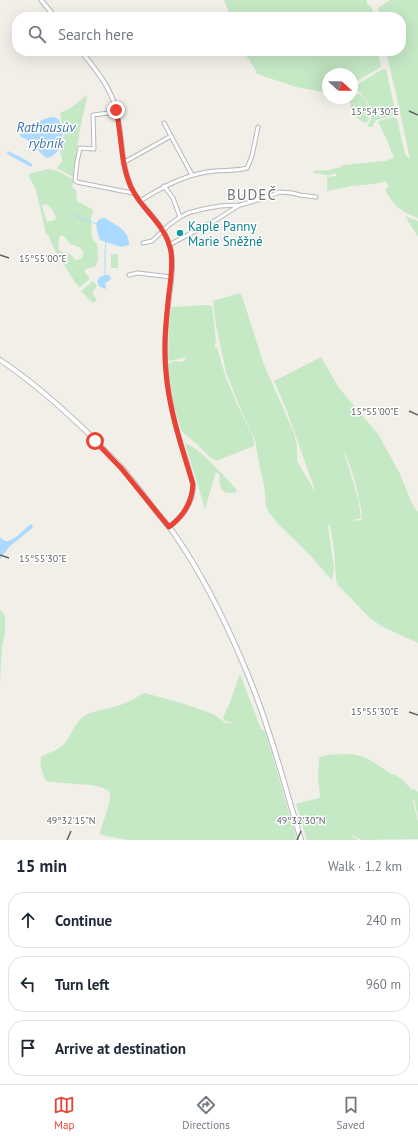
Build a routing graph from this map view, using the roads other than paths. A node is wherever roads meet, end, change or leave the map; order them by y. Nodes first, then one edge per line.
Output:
1 (41, 0) edge
2 (51, 12) edge
3 (84, 56) edge
4 (117, 112) junction
5 (164, 123) dead end
6 (258, 127) dead end
7 (171, 136) junction
8 (124, 163) junction
9 (192, 175) junction
10 (164, 186) junction
11 (134, 193) junction
12 (316, 197) dead end
13 (140, 202) junction
14 (240, 205) junction
15 (180, 217) junction
16 (163, 230) junction
17 (143, 243) dead end
18 (170, 245) junction
19 (129, 275) dead end
20 (171, 276) junction
21 (0, 360) edge
22 (169, 527) junction
23 (301, 840) edge

1 - 2 street
3 - 4 street
4 - 8 street
4 - 11 street
5 - 7 street
6 - 9 street
7 - 8 street
7 - 9 street
8 - 11 street
9 - 10 street
10 - 13 street
10 - 15 street
11 - 13 street
12 - 14 street
13 - 16 street
14 - 15 street
14 - 18 street
15 - 16 street
16 - 17 street
16 - 18 street
18 - 20 street
19 - 20 street
20 - 22 street
21 - 22 main road
22 - 23 main road

